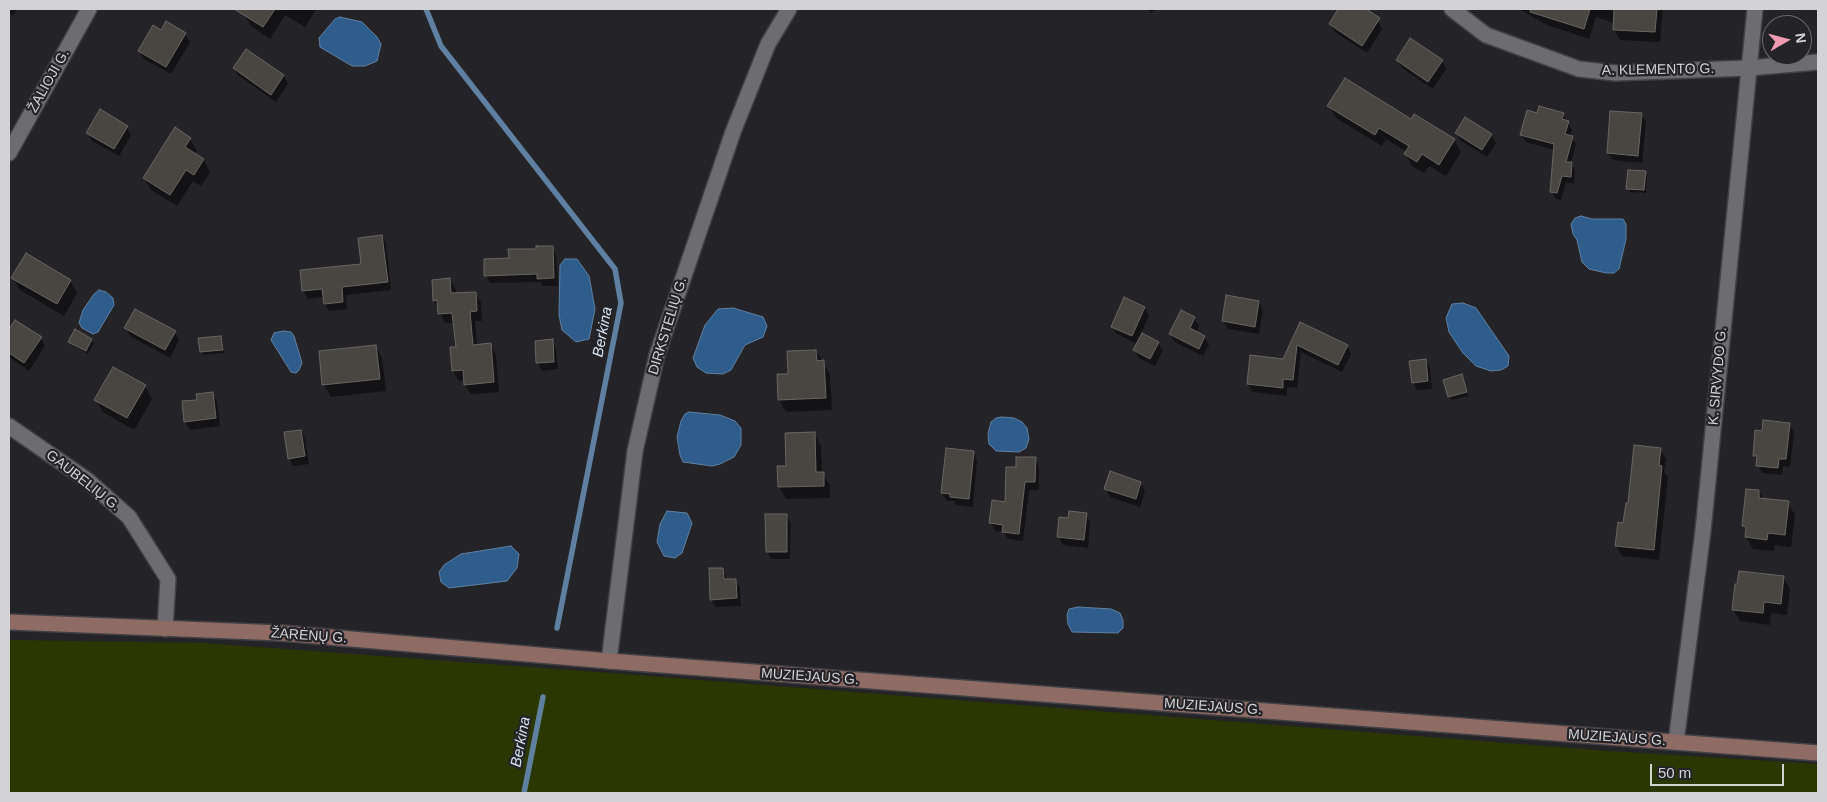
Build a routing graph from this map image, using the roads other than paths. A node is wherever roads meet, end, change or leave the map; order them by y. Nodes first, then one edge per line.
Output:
1 (89, 9) edge
2 (789, 9) edge
3 (1452, 9) edge
4 (1755, 9) edge
5 (1818, 62) edge
6 (1749, 68) junction
7 (9, 153) edge
8 (9, 426) edge
9 (9, 622) edge
10 (165, 629) junction
11 (609, 661) junction
12 (1676, 742) junction
13 (1818, 753) edge

1 - 7 street, ŽALIOJI G.
2 - 11 street, DIRKSTELIŲ G.
3 - 6 street, A. KLEMENTO G.
4 - 6 street, K. SIRVYDO G.
5 - 6 street, A. KLEMENTO G.
6 - 12 street, K. SIRVYDO G.
8 - 10 street, GAUBELIŲ G.
9 - 10 main road, ŽARĖNŲ G.
10 - 11 main road, ŽARĖNŲ G.
11 - 12 main road, MUZIEJAUS G.
12 - 13 main road, MUZIEJAUS G.

